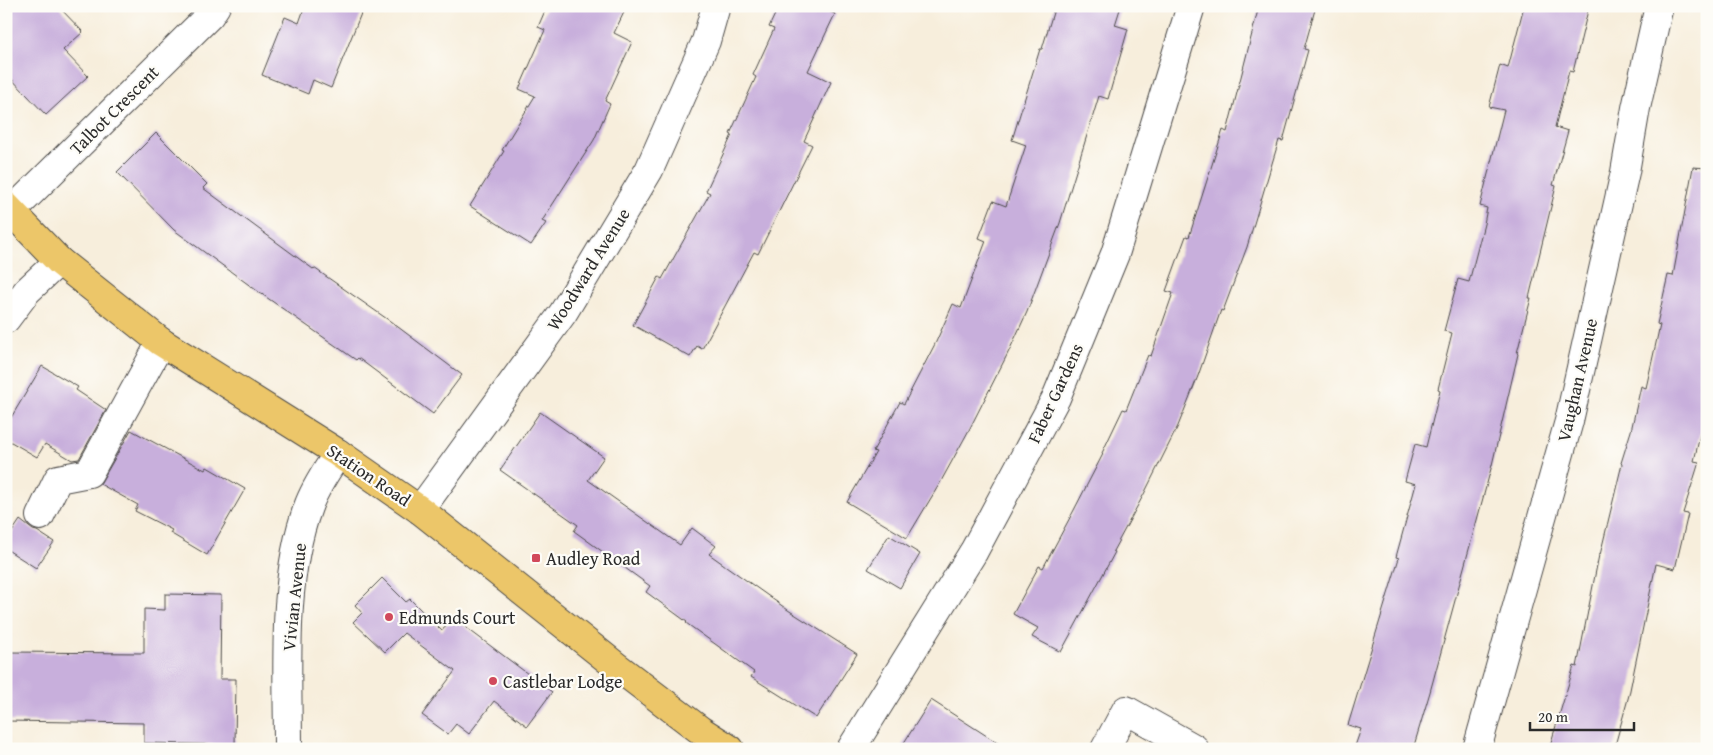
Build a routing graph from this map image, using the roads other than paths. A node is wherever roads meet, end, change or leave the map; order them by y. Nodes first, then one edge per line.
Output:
1 (216, 6) edge
2 (716, 6) edge
3 (1191, 6) edge
4 (1659, 6) edge
5 (8, 209) edge
6 (59, 261) junction
7 (6, 319) edge
8 (161, 342) junction
9 (338, 453) junction
10 (420, 510) junction
11 (40, 516) dead end
12 (1194, 748) edge
13 (288, 749) edge
14 (730, 749) edge
15 (851, 749) edge
16 (1105, 749) edge
17 (1477, 749) edge

1 - 5 street, Talbot Crescent
2 - 10 street, Woodward Avenue
3 - 15 street, Faber Gardens
4 - 17 street, Vaughan Avenue
5 - 6 main road, Station Road
6 - 7 street
6 - 8 main road, Station Road
8 - 9 main road, Station Road
8 - 11 street
9 - 10 main road, Station Road
9 - 13 street, Vivian Avenue
10 - 14 main road, Station Road
12 - 16 street

